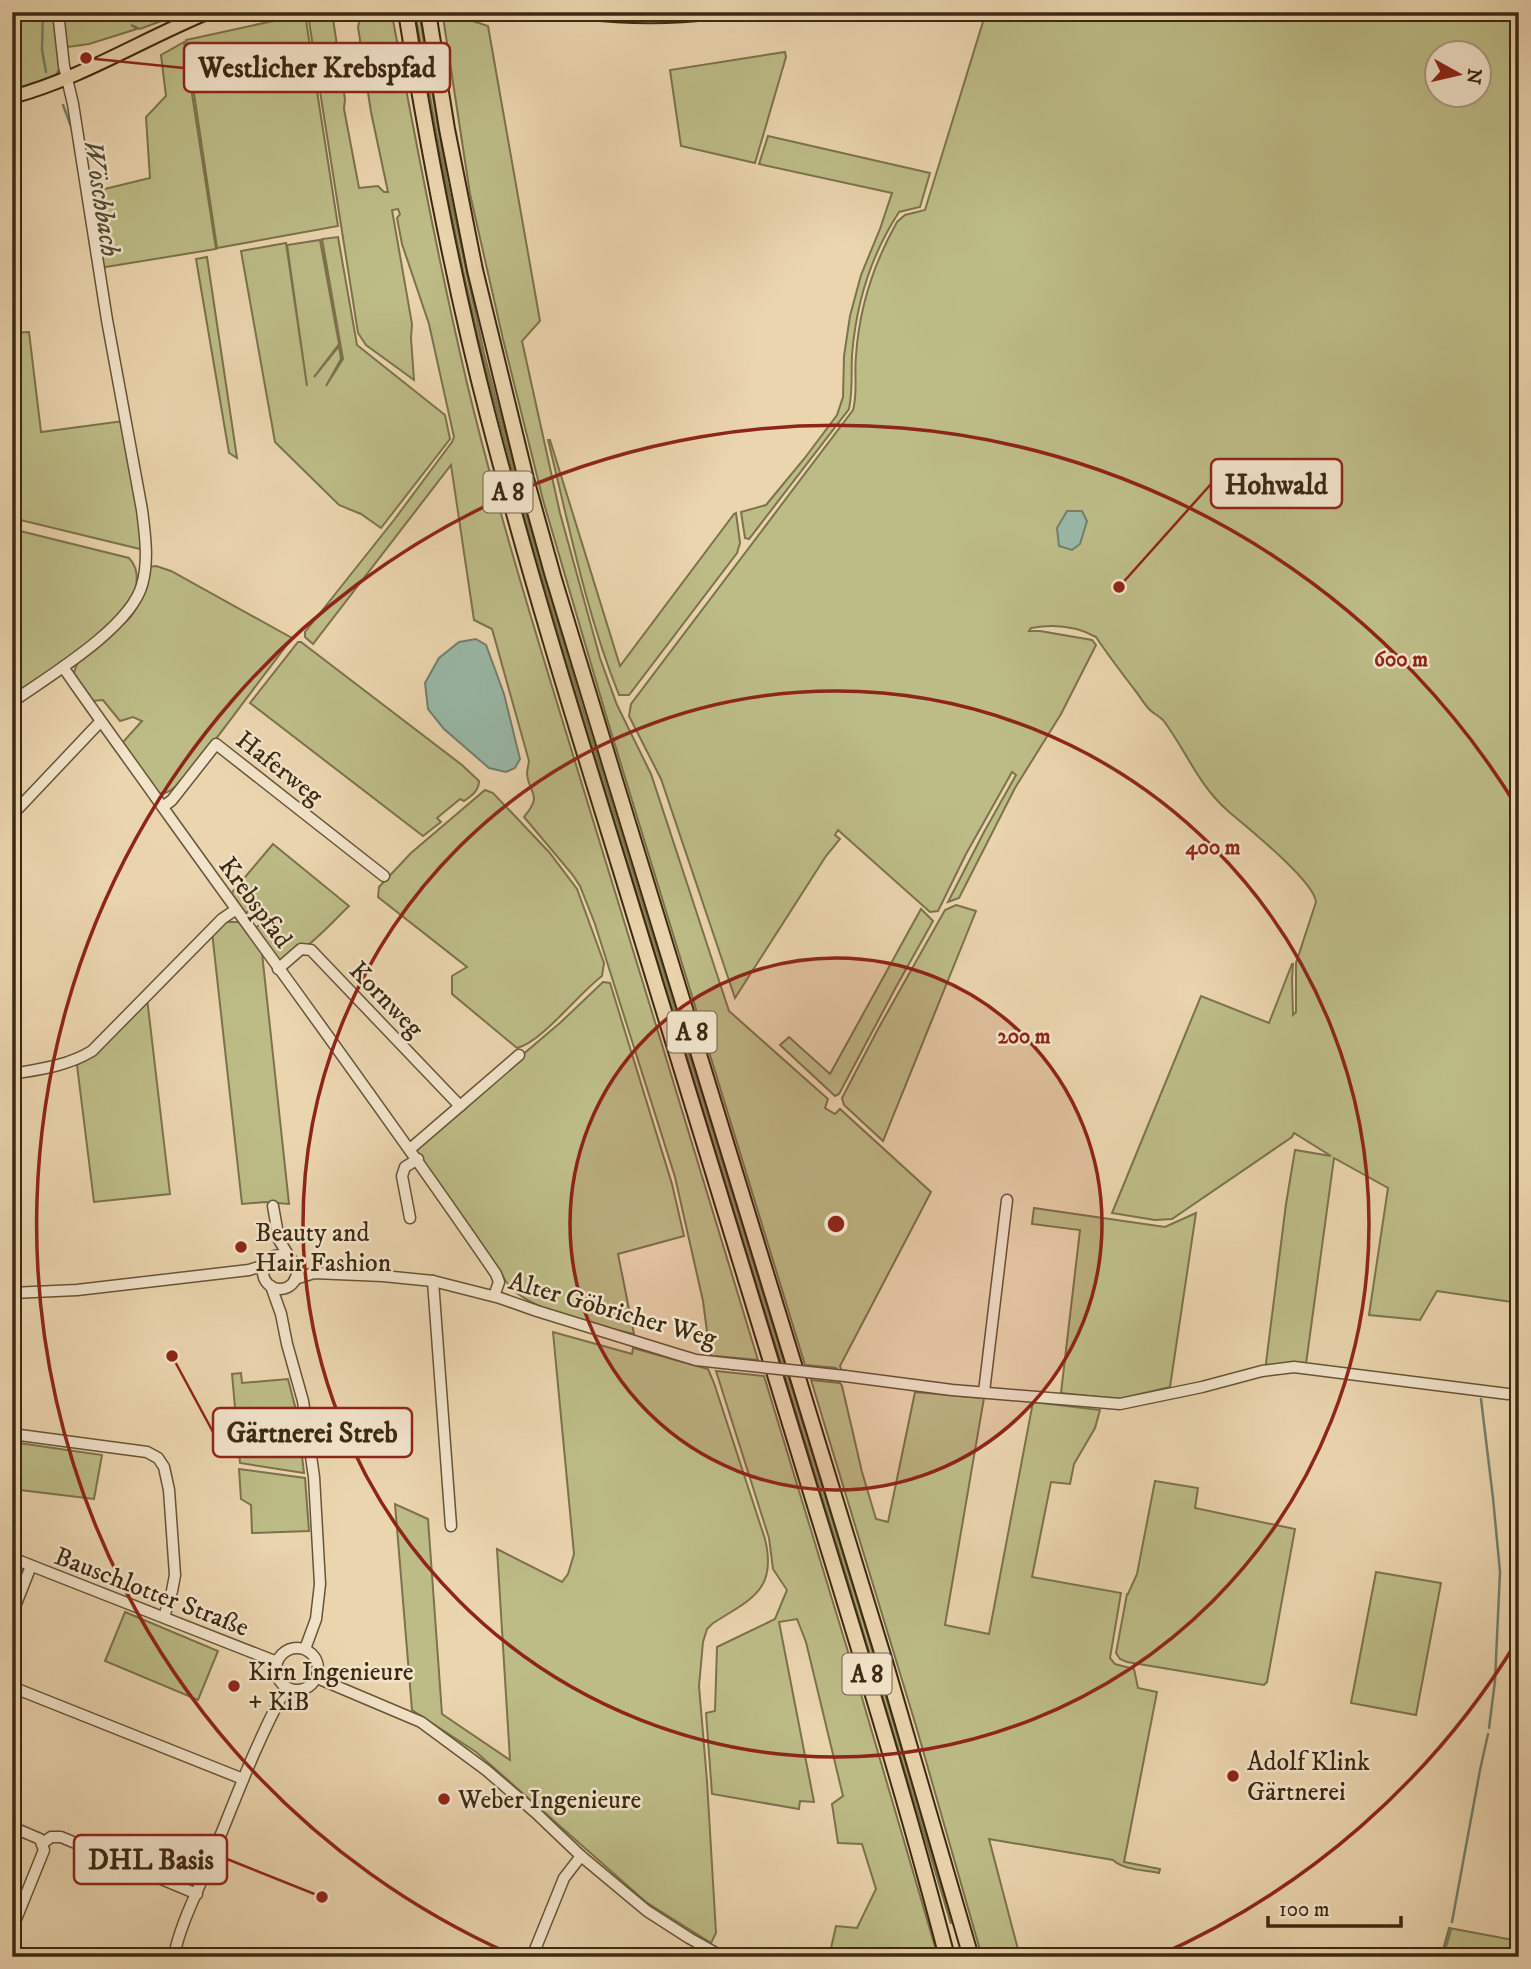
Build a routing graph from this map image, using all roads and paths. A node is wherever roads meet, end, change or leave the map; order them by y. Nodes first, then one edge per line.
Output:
1 (58, 12) edge
2 (209, 12) edge
3 (406, 12) edge
4 (428, 12) edge
5 (584, 12) edge
6 (715, 12) edge
7 (67, 79) junction
8 (12, 97) edge
9 (63, 667) junction
10 (12, 702) edge
11 (100, 722) junction
12 (163, 807) junction
13 (12, 815) edge
14 (384, 876) dead end
15 (235, 910) junction
16 (278, 969) junction
17 (519, 1055) dead end
18 (12, 1074) edge
19 (460, 1106) junction
20 (410, 1149) junction
21 (418, 1159) junction
22 (1007, 1200) dead end
23 (273, 1206) dead end
24 (410, 1218) dead end
25 (279, 1240) junction
26 (274, 1256) junction
27 (292, 1261) junction
28 (264, 1270) junction
29 (314, 1273) junction
30 (433, 1281) junction
31 (291, 1283) junction
32 (271, 1286) junction
33 (12, 1293) edge
34 (494, 1296) junction
35 (281, 1314) junction
36 (984, 1392) junction
37 (1508, 1394) dead end
38 (12, 1434) edge
39 (451, 1525) dead end
40 (12, 1558) edge
41 (31, 1566) junction
42 (12, 1614) edge
43 (164, 1617) junction
44 (305, 1649) junction
45 (277, 1662) junction
46 (317, 1678) junction
47 (12, 1687) edge
48 (286, 1688) junction
49 (243, 1779) junction
50 (12, 1827) edge
51 (43, 1843) junction
52 (581, 1856) junction
53 (197, 1894) junction
54 (12, 1929) edge
55 (173, 1955) edge
56 (532, 1957) edge
57 (723, 1957) edge
58 (947, 1957) edge
59 (971, 1957) edge

1 - 7 street
2 - 7 main road
3 - 58 highway, A 8
4 - 59 highway, A 8
5 - 6 main road
7 - 8 main road
7 - 9 street
9 - 10 street
9 - 11 street, Krebspfad
11 - 12 street, Krebspfad
11 - 13 street
12 - 14 street, Haferweg
12 - 15 street, Krebspfad
15 - 16 street, Krebspfad
15 - 18 street
16 - 19 street, Kornweg
16 - 20 street, Krebspfad
17 - 19 street
19 - 20 street
20 - 21 street, Krebspfad
21 - 24 street
21 - 34 street, Krebspfad
22 - 36 street
23 - 25 street
25 - 26 street
25 - 27 street
26 - 27 street
26 - 28 street
27 - 29 street, Alter Göbricher Weg
27 - 31 street
28 - 32 street
28 - 33 street
29 - 30 street, Alter Göbricher Weg
29 - 31 street, Alter Göbricher Weg
30 - 34 street, Alter Göbricher Weg
30 - 39 street
31 - 32 street
31 - 35 street
32 - 35 street
34 - 36 street, Alter Göbricher Weg, bridge
35 - 44 street
36 - 37 street, Alter Göbricher Weg
38 - 43 street
40 - 41 street, Bauschlotter Straße
41 - 42 street
41 - 43 street, Bauschlotter Straße
43 - 45 street, Bauschlotter Straße
44 - 45 street
44 - 46 street
45 - 48 street
46 - 48 street
46 - 52 street
47 - 49 street
48 - 49 street
49 - 53 street
50 - 51 street
51 - 53 street
51 - 54 street
52 - 56 street
52 - 57 street
53 - 55 street

